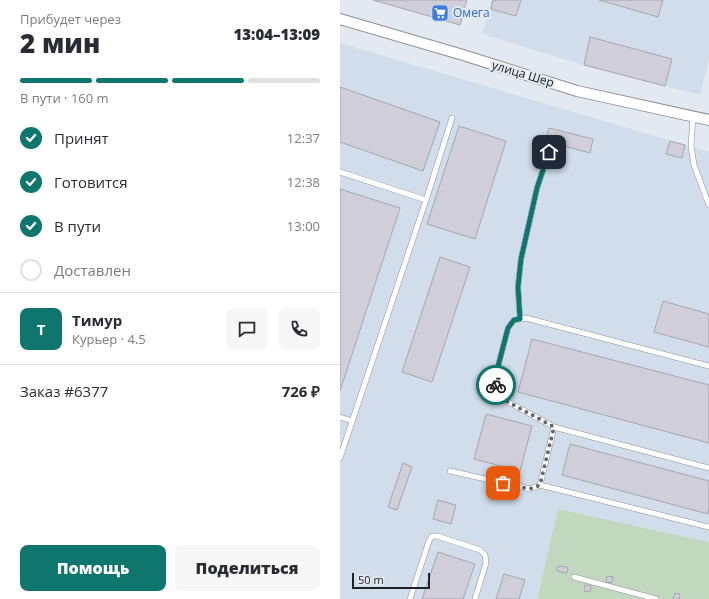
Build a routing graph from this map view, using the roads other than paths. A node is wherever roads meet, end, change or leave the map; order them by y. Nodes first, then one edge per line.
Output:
1 (340, 19) edge
2 (693, 117) junction
3 (452, 118) dead end
4 (709, 120) edge
5 (549, 152) dead end
6 (340, 172) edge
7 (426, 200) junction
8 (709, 205) edge
9 (520, 319) junction
10 (709, 366) edge
11 (340, 417) edge
12 (352, 421) junction
13 (554, 427) junction
14 (340, 458) edge
15 (709, 468) edge
16 (450, 471) dead end
17 (540, 485) junction
18 (709, 527) edge
19 (574, 577) dead end
20 (410, 599) edge
21 (475, 599) edge
22 (656, 599) edge

1 - 2 street, улица Шер
2 - 4 street, улица Шер
2 - 8 lane
3 - 7 lane
5 - 9 lane
6 - 7 lane
7 - 12 lane
9 - 10 lane
9 - 13 lane
11 - 12 lane
12 - 14 lane
13 - 15 lane
13 - 17 lane
16 - 17 lane
17 - 18 lane
19 - 22 lane
20 - 21 lane

